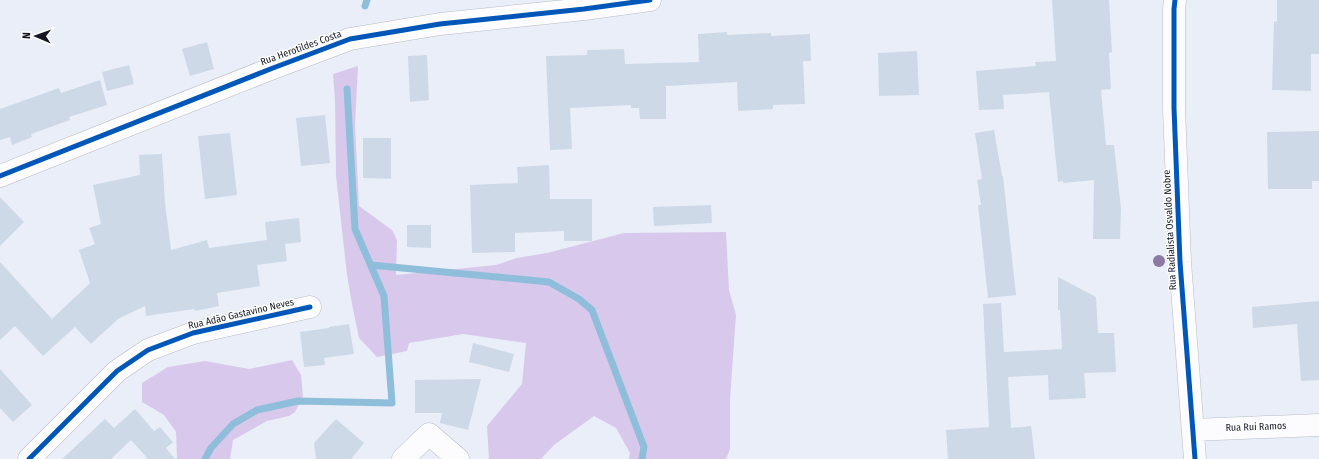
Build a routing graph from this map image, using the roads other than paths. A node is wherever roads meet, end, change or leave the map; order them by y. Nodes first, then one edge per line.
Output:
1 (650, 0) edge
2 (1175, 0) edge
3 (0, 176) edge
4 (310, 306) dead end
5 (1319, 425) edge
6 (1193, 430) junction
7 (29, 459) edge
8 (403, 459) edge
9 (458, 459) edge
10 (1195, 459) edge

1 - 3 street, Rua Herotildes Costa
2 - 6 street, Rua Radialista Osvaldo Nobre
4 - 7 street, Rua Adão Gastavino Neves
5 - 6 street, Rua Rui Ramos
6 - 10 street, Rua Radialista Osvaldo Nobre
8 - 9 street

